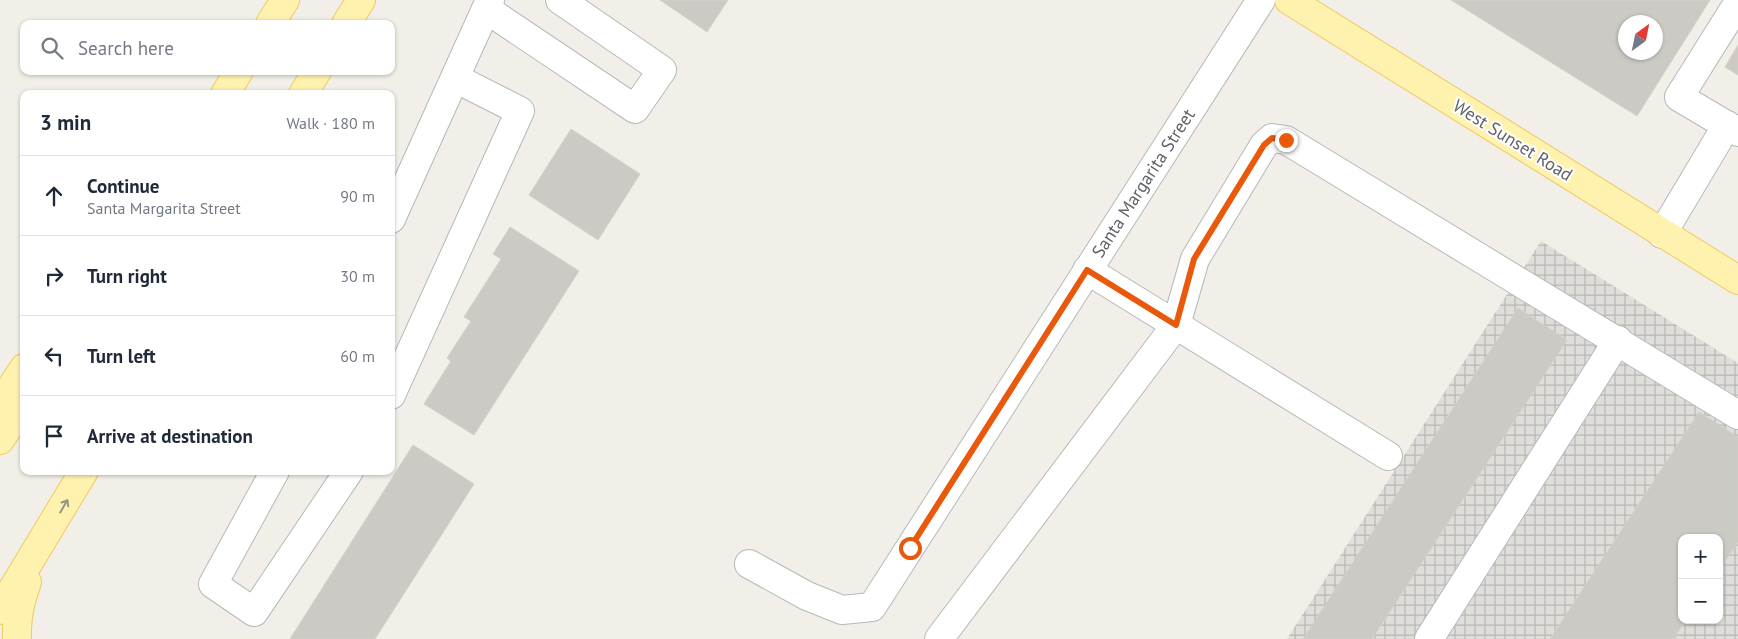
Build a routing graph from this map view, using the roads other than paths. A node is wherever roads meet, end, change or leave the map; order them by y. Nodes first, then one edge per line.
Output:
1 (285, 0) edge
2 (361, 0) edge
3 (560, 0) edge
4 (1261, 0) edge
5 (1289, 0) edge
6 (1738, 3) edge
7 (488, 5) edge
8 (272, 20) edge
9 (348, 20) edge
10 (237, 75) edge
11 (315, 75) edge
12 (455, 78) junction
13 (228, 90) edge
14 (305, 90) edge
15 (1732, 128) edge
16 (395, 210) edge
17 (1662, 234) junction
18 (1087, 270) junction
19 (1738, 280) edge
20 (1176, 325) junction
21 (1618, 340) junction
22 (20, 374) edge
23 (395, 386) edge
24 (0, 404) edge
25 (20, 410) edge
26 (1738, 415) edge
27 (0, 440) edge
28 (1388, 456) dead end
29 (82, 475) edge
30 (272, 475) edge
31 (346, 475) edge
32 (43, 541) junction
33 (749, 564) dead end
34 (0, 610) edge
35 (17, 639) edge
36 (938, 639) edge
37 (1429, 639) edge

1 - 8 main road
2 - 9 main road
3 - 7 street
4 - 18 street, Santa Margarita Street
5 - 17 main road, West Sunset Road
6 - 15 street
7 - 12 street
10 - 13 main road
11 - 14 main road
12 - 16 street
12 - 23 street
15 - 17 street
17 - 19 main road, West Sunset Road
18 - 20 street
18 - 33 street, Santa Margarita Street
20 - 21 street
20 - 28 street
20 - 36 street
21 - 26 street
21 - 37 street
22 - 24 main road
25 - 27 main road
32 -> 29 main road
30 - 31 street
32 - 34 main road
32 - 35 main road

